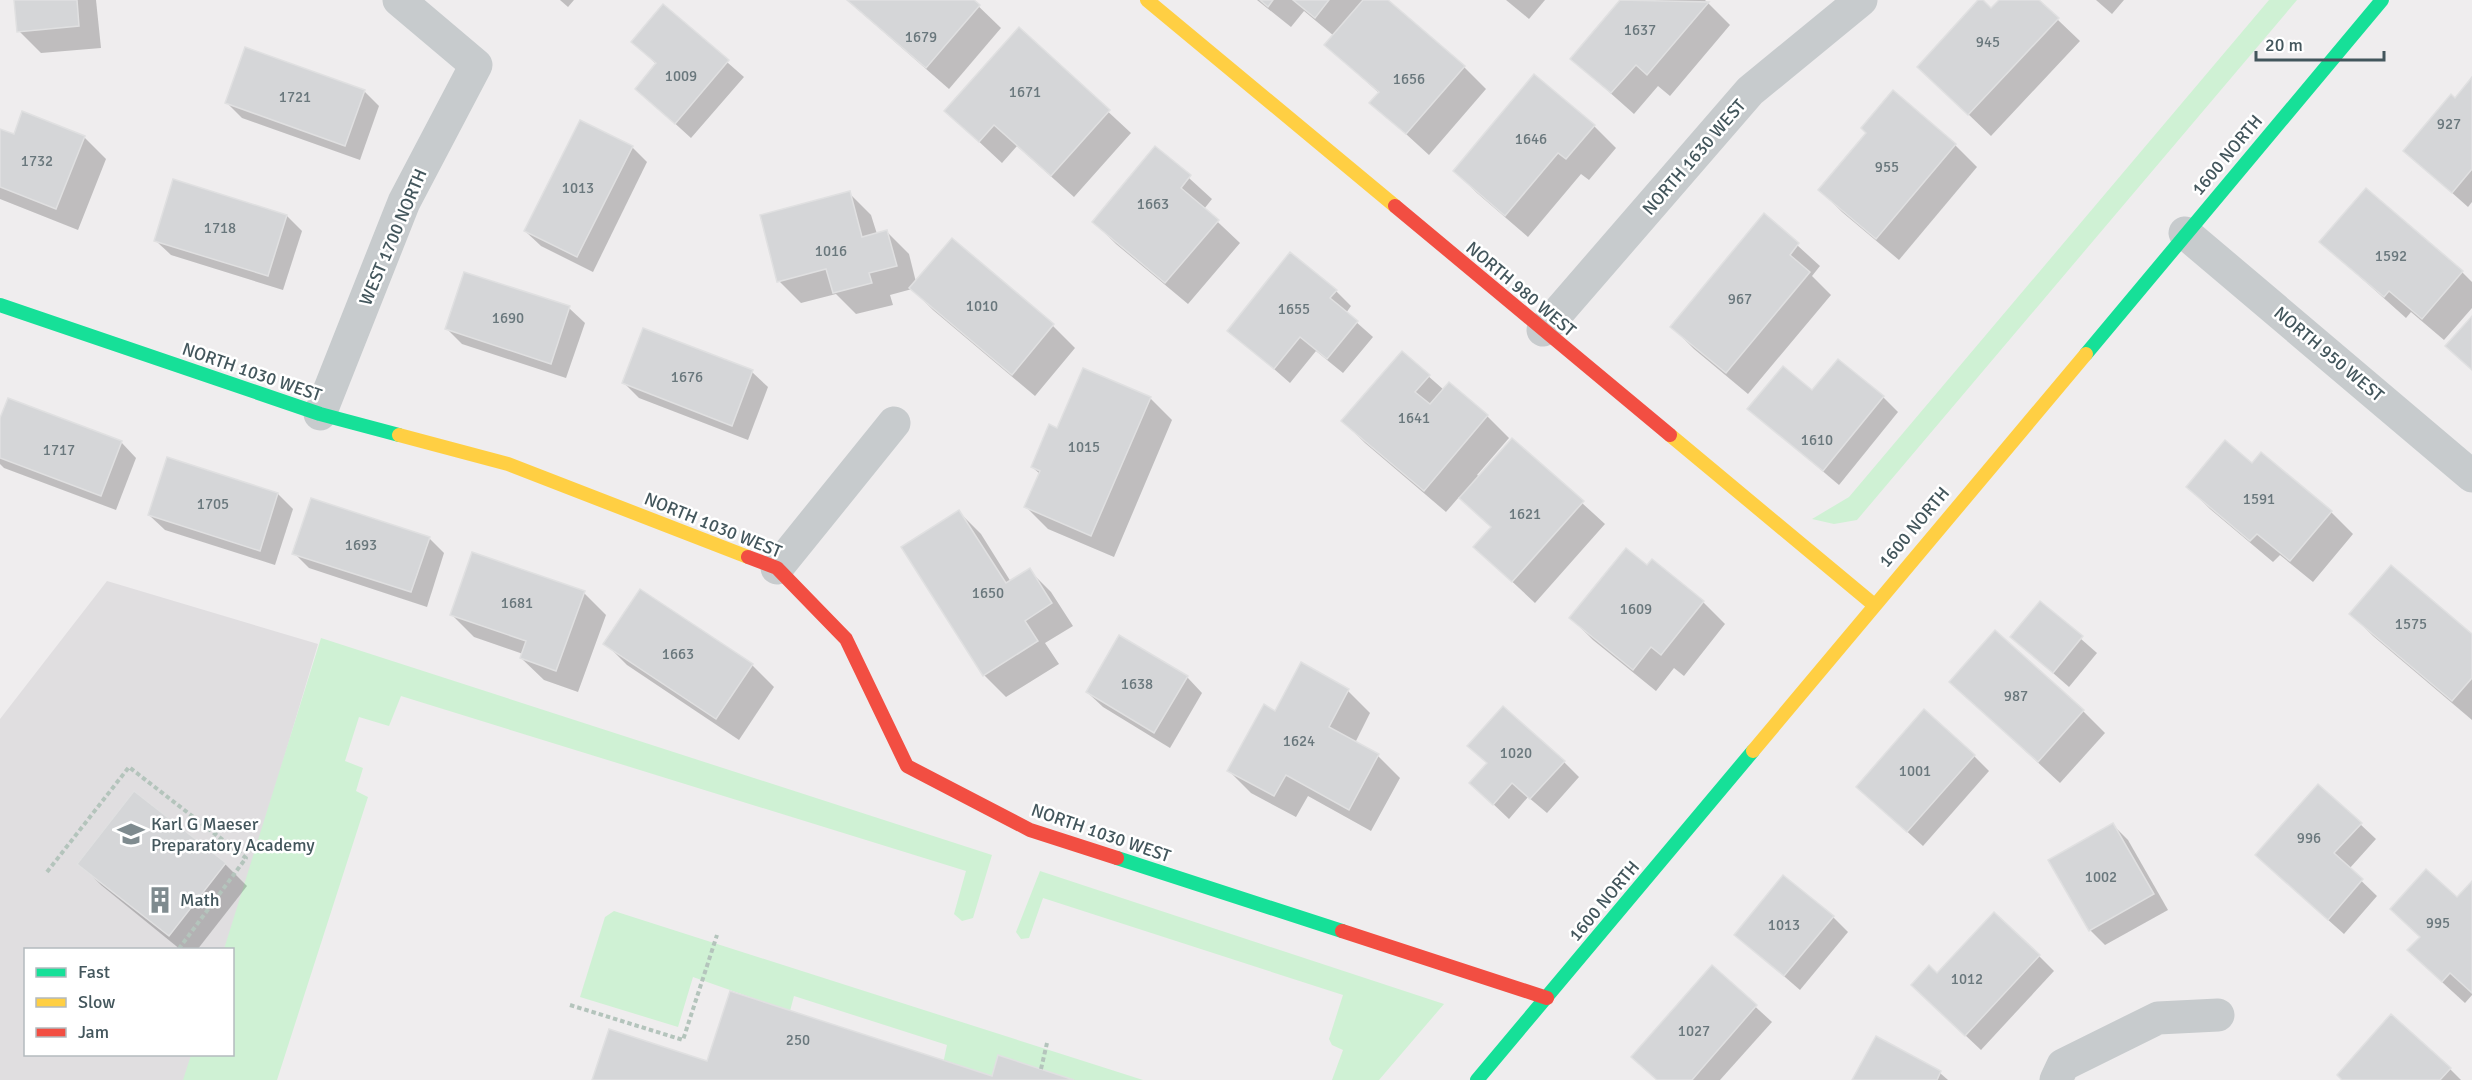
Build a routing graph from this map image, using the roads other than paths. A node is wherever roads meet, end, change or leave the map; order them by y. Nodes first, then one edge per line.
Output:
1 (399, 0) edge
2 (1147, 0) edge
3 (2382, 0) edge
4 (1857, 1) edge
5 (2185, 233) junction
6 (0, 305) edge
7 (1543, 330) junction
8 (320, 414) junction
9 (894, 423) dead end
10 (2472, 476) edge
11 (777, 568) junction
12 (1873, 604) junction
13 (1547, 998) junction
14 (2218, 1015) dead end
15 (1477, 1080) edge
16 (2056, 1080) edge

1 - 8 street, WEST 1700 NORTH
2 - 7 street, NORTH 980 WEST
3 - 5 street, 1600 NORTH
4 - 7 street, NORTH 1630 WEST
5 - 10 street, NORTH 950 WEST
5 - 12 street, 1600 NORTH
6 - 8 street, NORTH 1030 WEST
7 - 12 street, NORTH 980 WEST
8 - 11 street, NORTH 1030 WEST
9 - 11 street
11 - 13 street, NORTH 1030 WEST
12 - 13 street, 1600 NORTH
13 - 15 street, 1600 NORTH
14 - 16 street

